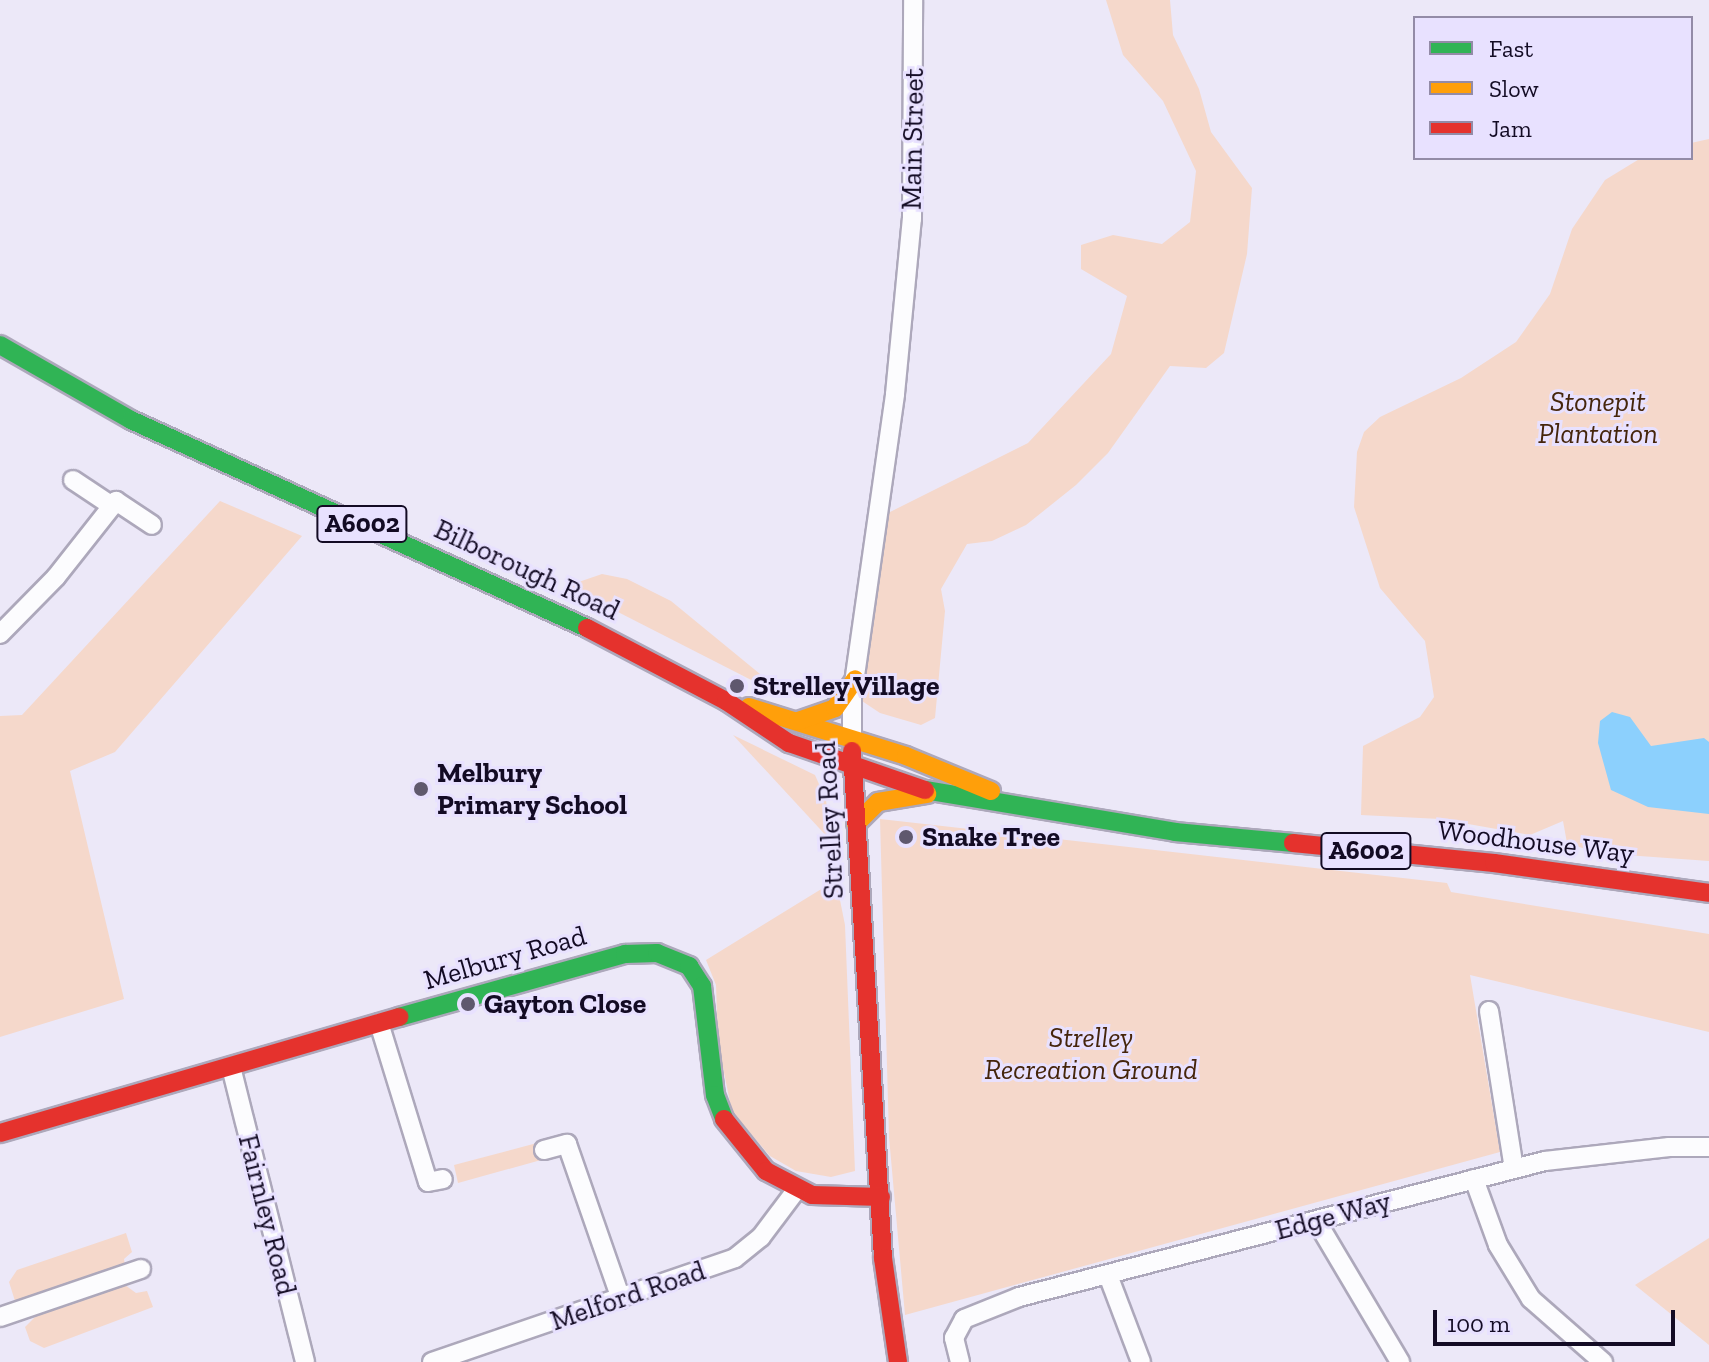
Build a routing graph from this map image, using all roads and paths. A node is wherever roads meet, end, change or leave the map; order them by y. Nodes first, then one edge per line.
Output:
1 (913, 0) edge
2 (907, 277) joint
3 (0, 345) edge
4 (73, 480) dead end
5 (112, 506) junction
6 (152, 525) dead end
7 (0, 634) edge
8 (855, 679) junction
9 (726, 701) junction
10 (798, 721) junction
11 (852, 741) junction
12 (851, 767) junction
13 (934, 793) junction
14 (1024, 804) junction
15 (856, 824) junction
16 (1709, 893) edge
17 (1489, 1011) dead end
18 (379, 1023) junction
19 (231, 1067) junction
20 (0, 1133) edge
21 (1709, 1147) edge
22 (544, 1150) dead end
23 (1514, 1168) junction
24 (443, 1179) dead end
25 (1474, 1179) junction
26 (797, 1189) junction
27 (881, 1197) junction
28 (1317, 1222) junction
29 (141, 1269) dead end
30 (1108, 1275) junction
31 (621, 1299) junction
32 (0, 1317) edge
33 (305, 1362) edge
34 (432, 1362) edge
35 (898, 1362) edge
36 (960, 1362) edge
37 (1141, 1362) edge
38 (1400, 1362) edge
39 (1603, 1362) edge

1 - 2 street, Main Street
2 - 8 street, Strelley Road
3 - 9 main road, Bilborough Road / A6002
4 - 5 street
5 - 6 street
5 - 7 street
8 - 10 main road
8 - 11 street, Strelley Road
9 - 10 main road, Bilborough Road / A6002
9 - 12 main road, Bilborough Road / A6002
10 - 11 main road, Bilborough Road / A6002
11 - 12 main road, Strelley Road
11 - 14 main road, Woodhouse Way / A6002
12 - 13 main road, Woodhouse Way / A6002
12 - 15 main road, Strelley Road
13 - 14 main road, Woodhouse Way / A6002
13 - 15 main road, A6002
14 - 16 main road, Woodhouse Way / A6002
15 - 27 main road, Strelley Road
17 - 23 street
18 - 19 main road, Melbury Road
18 - 24 street
18 - 26 main road, Melbury Road
19 - 20 main road, Melbury Road
19 - 33 street, Fairnley Road
21 - 23 street, Edge Way
22 - 31 street
23 - 25 street, Edge Way
25 - 28 street, Edge Way
25 - 39 street
26 - 27 main road, Melbury Road
26 - 31 street, Melford Road
27 - 35 main road, Strelley Road
28 - 30 street, Edge Way
28 - 38 street
29 - 32 street
30 - 36 street, Edge Way
30 - 37 street
31 - 34 street, Melford Road

